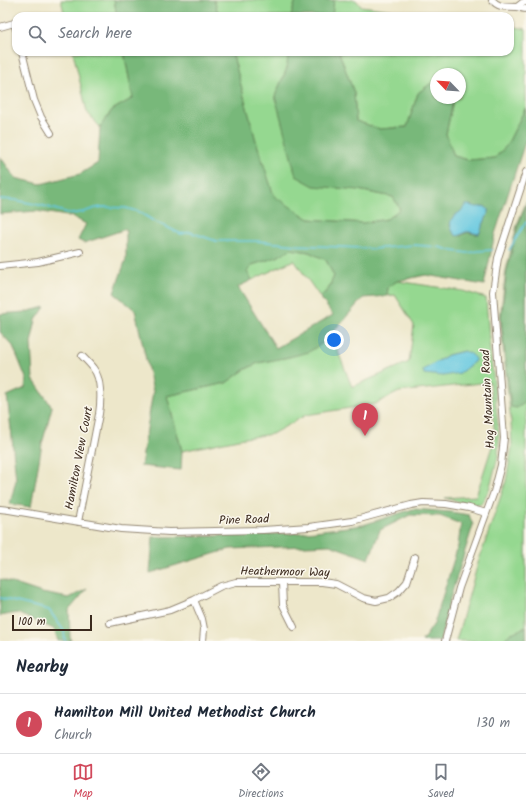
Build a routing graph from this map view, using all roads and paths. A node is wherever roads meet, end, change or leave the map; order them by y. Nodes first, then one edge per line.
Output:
1 (492, 0) edge
2 (526, 2) edge
3 (517, 7) junction
4 (526, 9) edge
5 (12, 24) edge
6 (0, 27) edge
7 (23, 56) edge
8 (51, 134) dead end
9 (526, 172) edge
10 (80, 252) dead end
11 (0, 266) edge
12 (82, 356) dead end
13 (0, 509) edge
14 (486, 513) junction
15 (78, 522) junction
16 (415, 557) dead end
17 (282, 583) junction
18 (194, 600) junction
19 (110, 623) dead end
20 (294, 627) dead end
21 (203, 641) edge
22 (445, 641) edge

1 - 3 street
2 - 3 street
3 - 4 street
5 - 6 street
7 - 8 street
9 - 14 street, Hog Mountain Road
10 - 11 street
12 - 15 street, Hamilton View Court
13 - 15 street, Pine Road
14 - 15 street, Pine Road
14 - 22 street, Hog Mountain Road
16 - 17 street, Heathermoor Way
17 - 18 street, Heathermoor Way
17 - 20 street
18 - 19 street, Heathermoor Way
18 - 21 street

